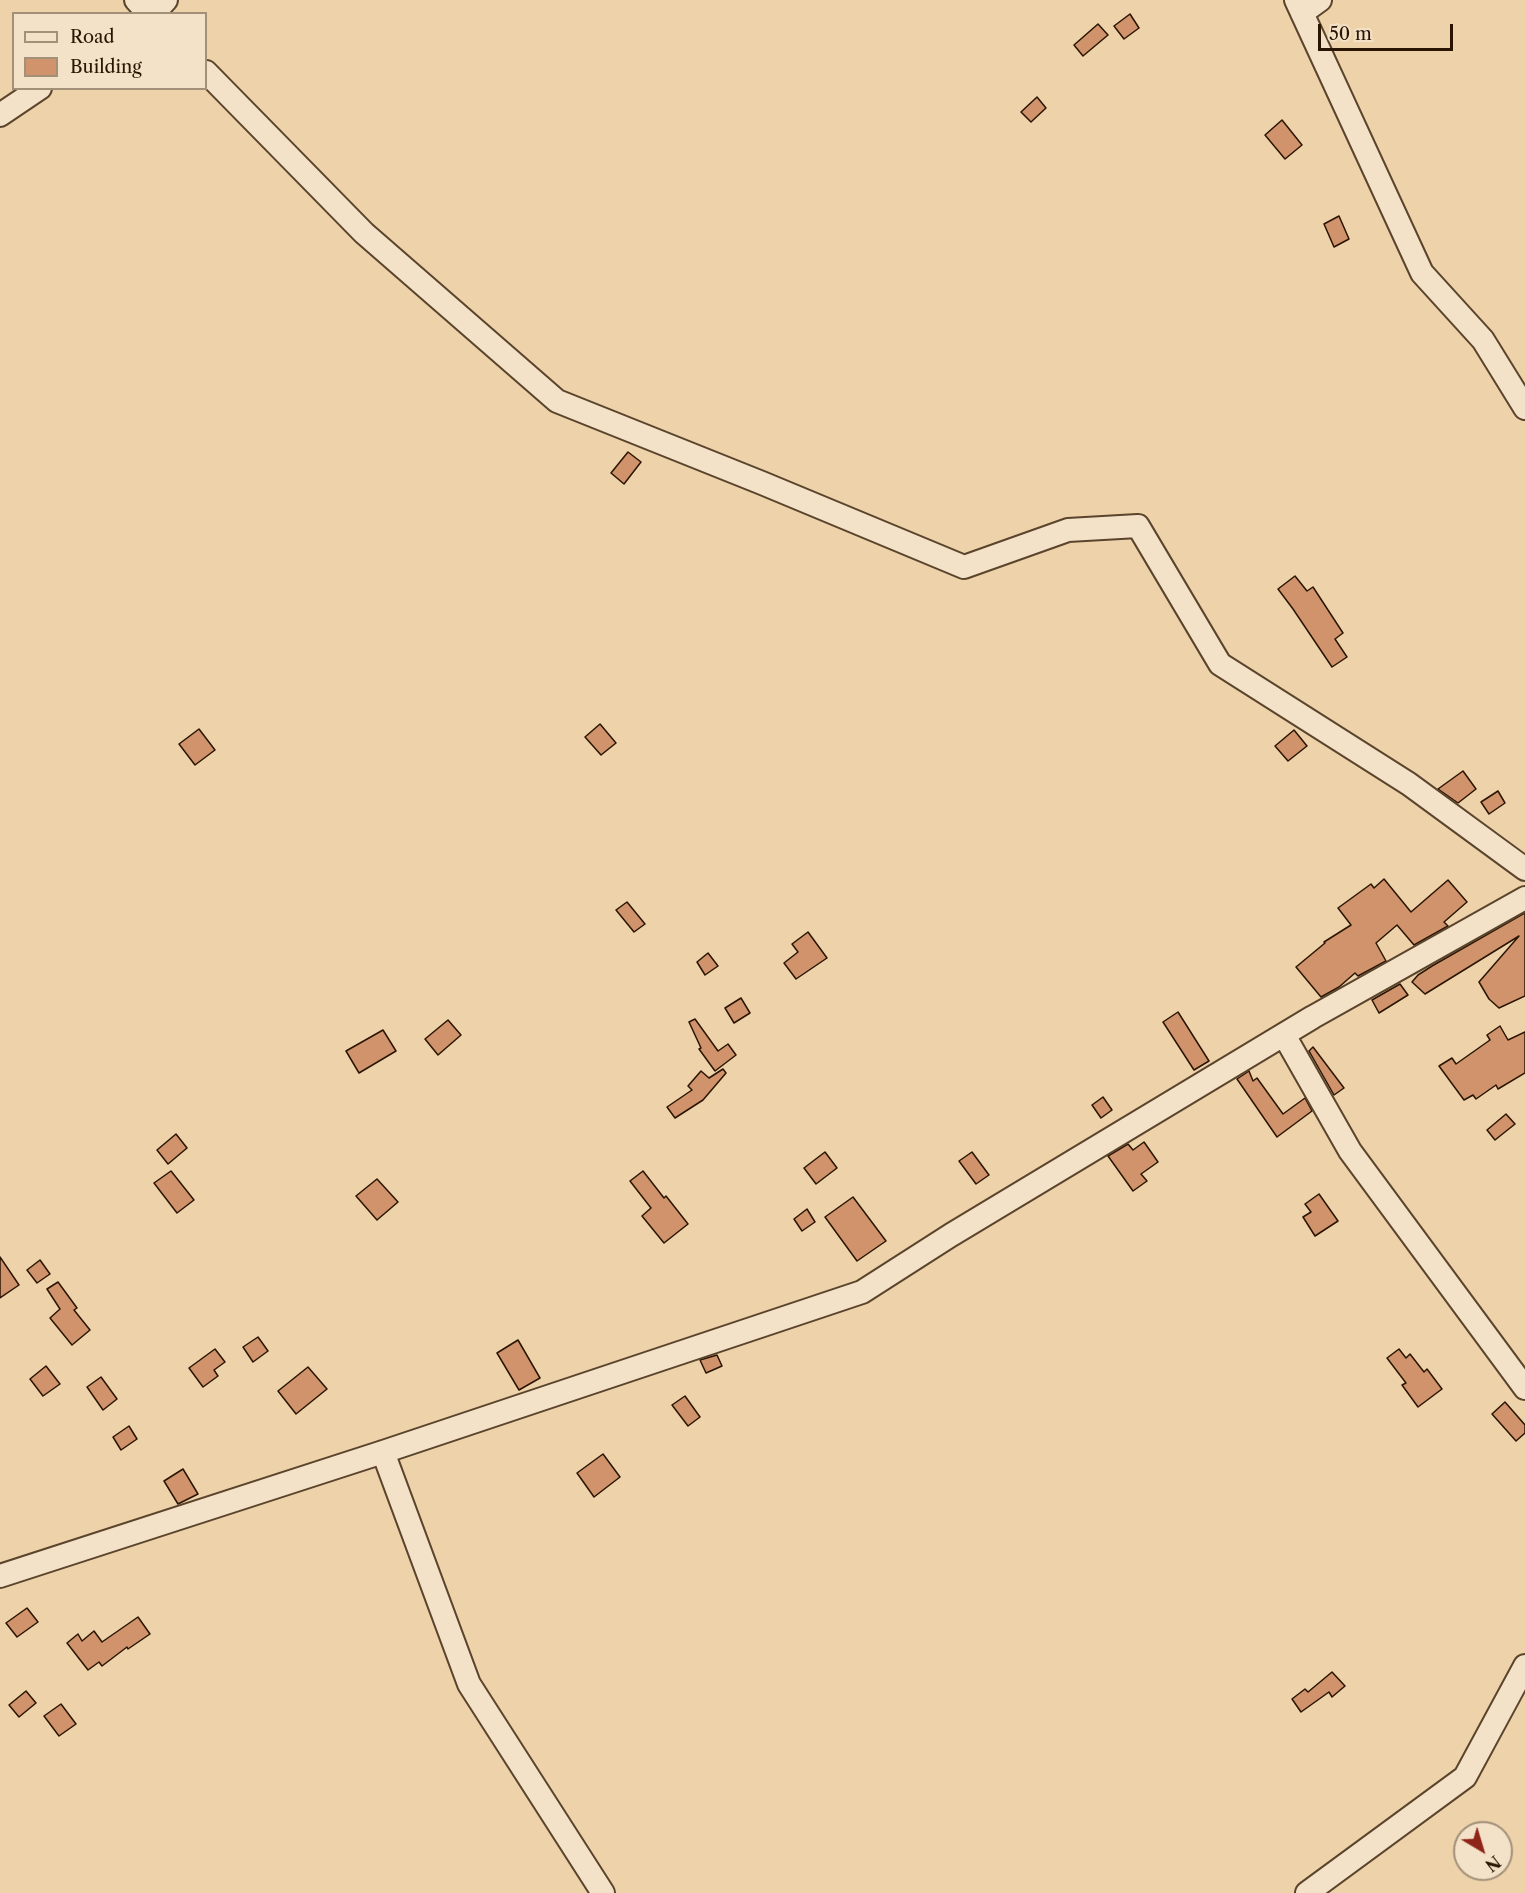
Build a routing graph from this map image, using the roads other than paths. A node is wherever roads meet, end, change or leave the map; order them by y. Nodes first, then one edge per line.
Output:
1 (136, 0) edge
2 (166, 0) edge
3 (1320, 0) edge
4 (1299, 7) edge
5 (149, 12) edge
6 (153, 12) edge
7 (207, 73) edge
8 (37, 90) edge
9 (0, 115) edge
10 (1525, 408) edge
11 (1525, 869) edge
12 (1525, 898) edge
13 (1284, 1035) junction
14 (1525, 1388) edge
15 (383, 1452) junction
16 (0, 1576) edge
17 (1525, 1666) edge
18 (603, 1893) edge
19 (1306, 1893) edge

1 - 5 street
2 - 6 street
3 - 4 street
4 - 10 street
7 - 11 street
8 - 9 street
12 - 13 street
13 - 14 street
13 - 15 street
15 - 16 street
15 - 18 street
17 - 19 street

